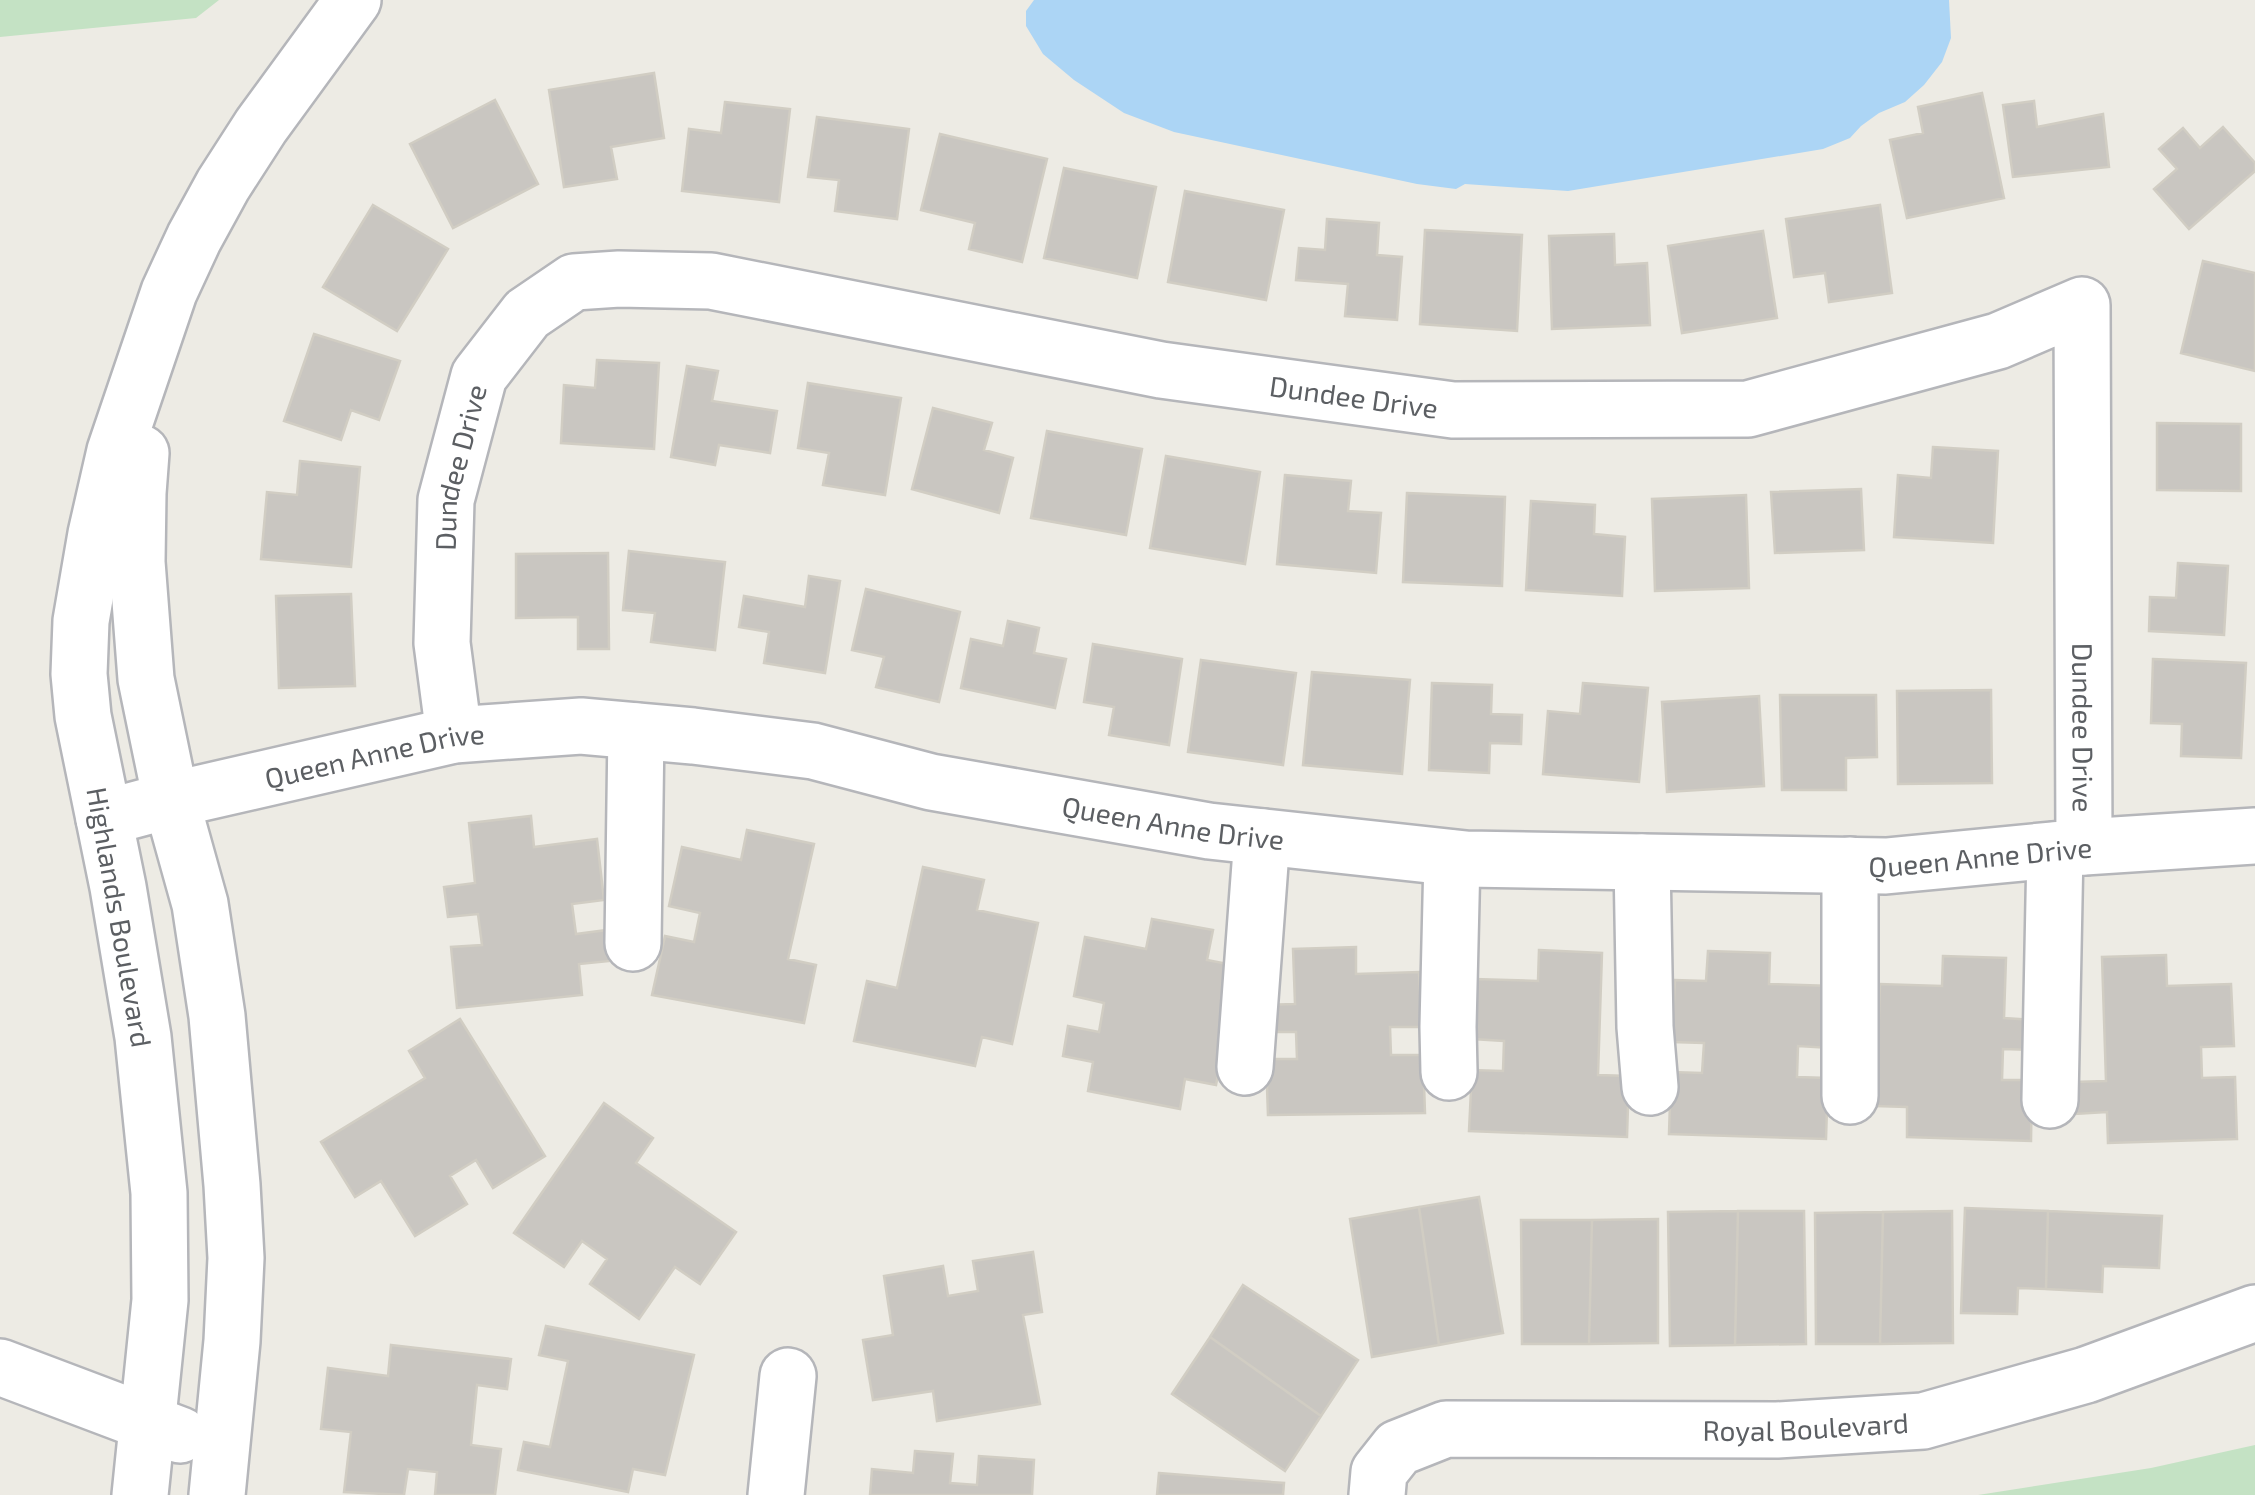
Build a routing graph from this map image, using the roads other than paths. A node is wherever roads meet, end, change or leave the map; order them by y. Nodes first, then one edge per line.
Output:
1 (354, 0) edge
2 (152, 348) junction
3 (636, 731) junction
4 (454, 735) junction
5 (171, 800) junction
6 (104, 818) junction
7 (2255, 836) edge
8 (1262, 837) junction
9 (2070, 848) junction
10 (1452, 858) junction
11 (1642, 862) junction
12 (1850, 865) junction
13 (633, 943) dead end
14 (1244, 1067) dead end
15 (1449, 1072) dead end
16 (1650, 1087) dead end
17 (1850, 1096) dead end
18 (2050, 1100) dead end
19 (2255, 1313) edge
20 (0, 1368) edge
21 (788, 1376) dead end
22 (148, 1422) junction
23 (219, 1472) edge
24 (140, 1495) edge
25 (776, 1495) edge
26 (1377, 1495) edge

1 - 2 street, Highlands Boulevard
2 - 5 street, Highlands Boulevard
2 - 6 street, Highlands Boulevard
3 - 4 street, Queen Anne Drive
3 - 8 street, Queen Anne Drive
3 - 13 street
4 - 5 street, Queen Anne Drive
4 - 9 street, Dundee Drive
5 - 6 street, Queen Anne Drive
5 - 23 street, Highlands Boulevard
6 - 22 street, Highlands Boulevard
7 - 9 street, Queen Anne Drive
8 - 10 street, Queen Anne Drive
8 - 14 street
9 - 12 street, Queen Anne Drive
9 - 18 street
10 - 11 street, Queen Anne Drive
10 - 15 street
11 - 12 street, Queen Anne Drive
11 - 16 street
12 - 17 street
19 - 26 street, Royal Boulevard
20 - 22 street
21 - 25 street
22 - 23 street
22 - 24 street, Highlands Boulevard

